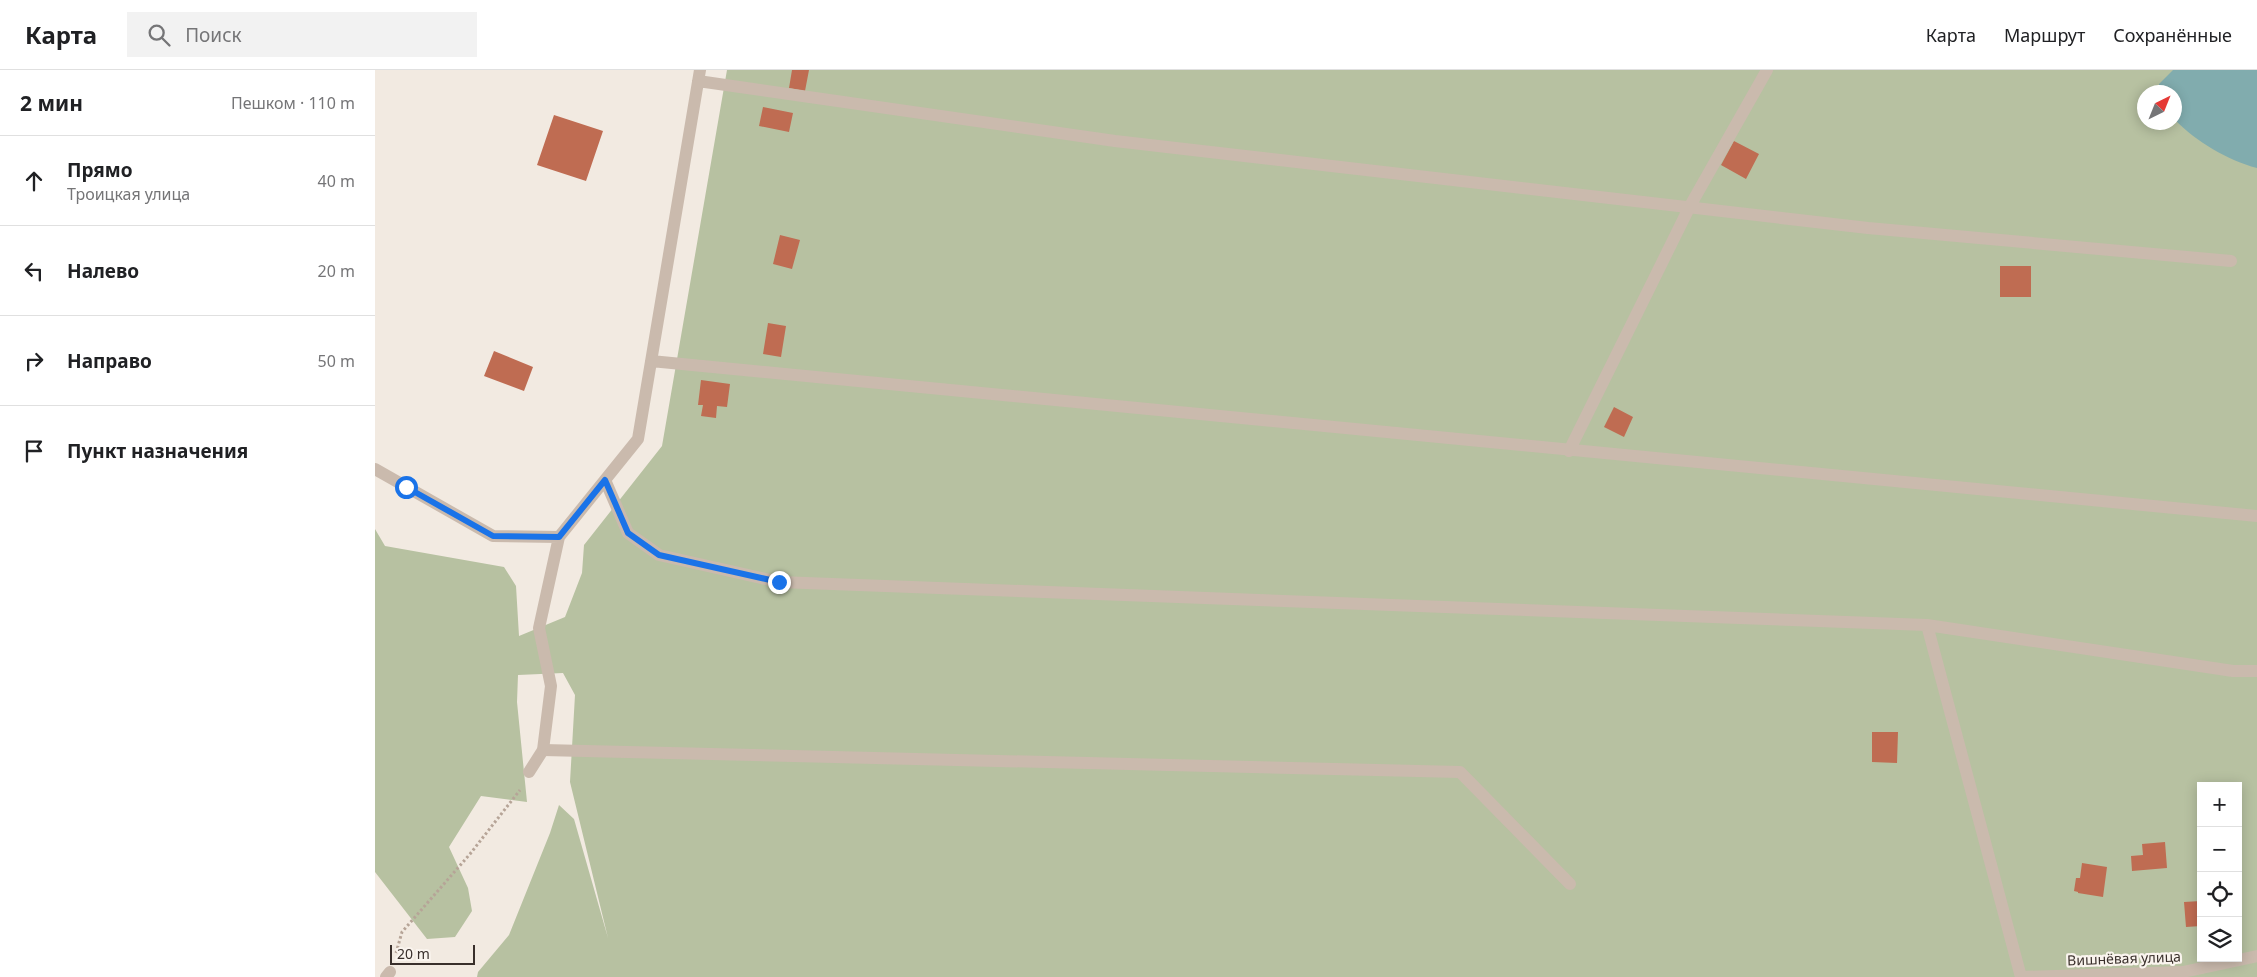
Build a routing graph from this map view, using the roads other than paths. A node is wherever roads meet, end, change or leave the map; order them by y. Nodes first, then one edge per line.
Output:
1 (1767, 70) edge
2 (699, 76) edge
3 (1690, 206) junction
4 (2231, 261) dead end
5 (651, 361) junction
6 (1569, 451) junction
7 (375, 469) edge
8 (605, 480) junction
9 (2257, 516) edge
10 (559, 537) junction
11 (1927, 625) junction
12 (2257, 671) edge
13 (543, 750) junction
14 (529, 772) dead end
15 (1570, 884) dead end
16 (2257, 956) edge
17 (2021, 977) edge

1 - 3 street
2 - 3 street
2 - 5 street
3 - 4 street
3 - 6 street
5 - 6 street
5 - 8 street
6 - 9 street
7 - 10 street
8 - 10 street
8 - 11 street
10 - 13 street
11 - 12 street
11 - 17 street
13 - 14 street
13 - 15 street
16 - 17 street, Вишнёвая улица

